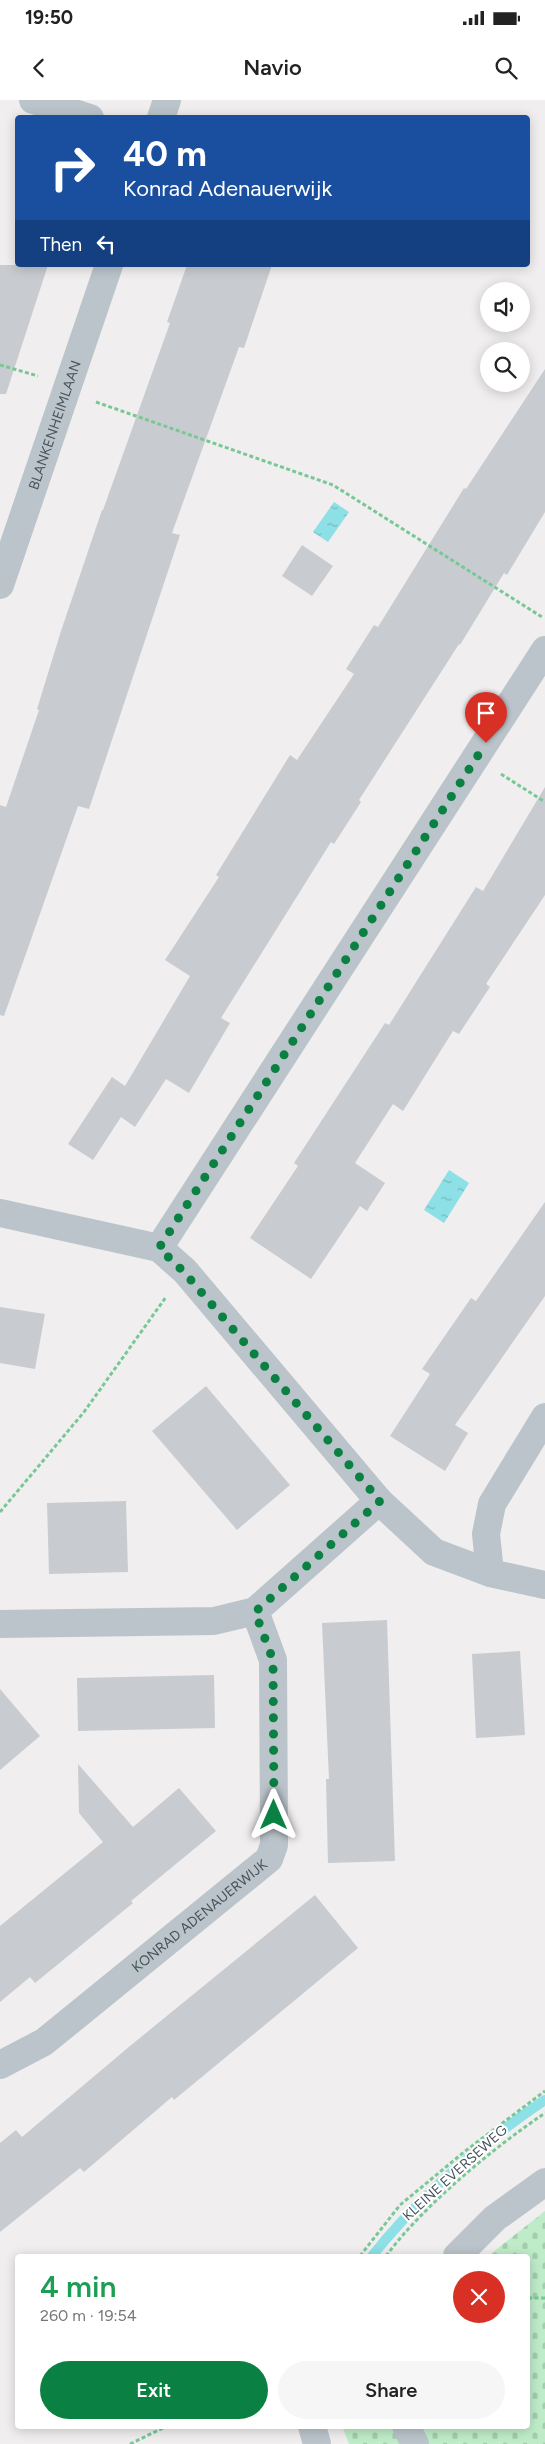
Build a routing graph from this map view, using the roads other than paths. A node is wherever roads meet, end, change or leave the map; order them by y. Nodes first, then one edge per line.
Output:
1 (33, 100) edge
2 (167, 100) edge
3 (80, 115) edge
4 (162, 115) edge
5 (108, 267) edge
6 (0, 585) edge
7 (545, 650) edge
8 (0, 1213) edge
9 (159, 1248) junction
10 (545, 1417) edge
11 (380, 1501) junction
12 (490, 1573) junction
13 (545, 1585) edge
14 (255, 1612) junction
15 (0, 1624) edge
16 (0, 2065) edge
17 (545, 2182) edge
18 (458, 2254) edge
19 (313, 2429) edge
20 (408, 2429) edge
21 (317, 2444) edge
22 (415, 2444) edge

1 - 3 street
2 - 4 street
5 - 6 street, BLANKENHEIMLAAN
7 - 9 street
8 - 9 street
9 - 11 street
10 - 12 street
11 - 12 street
11 - 14 street
12 - 13 street
14 - 15 street
14 - 16 street, KONRAD ADENAUERWIJK
17 - 18 street
19 - 21 street
20 - 22 street

